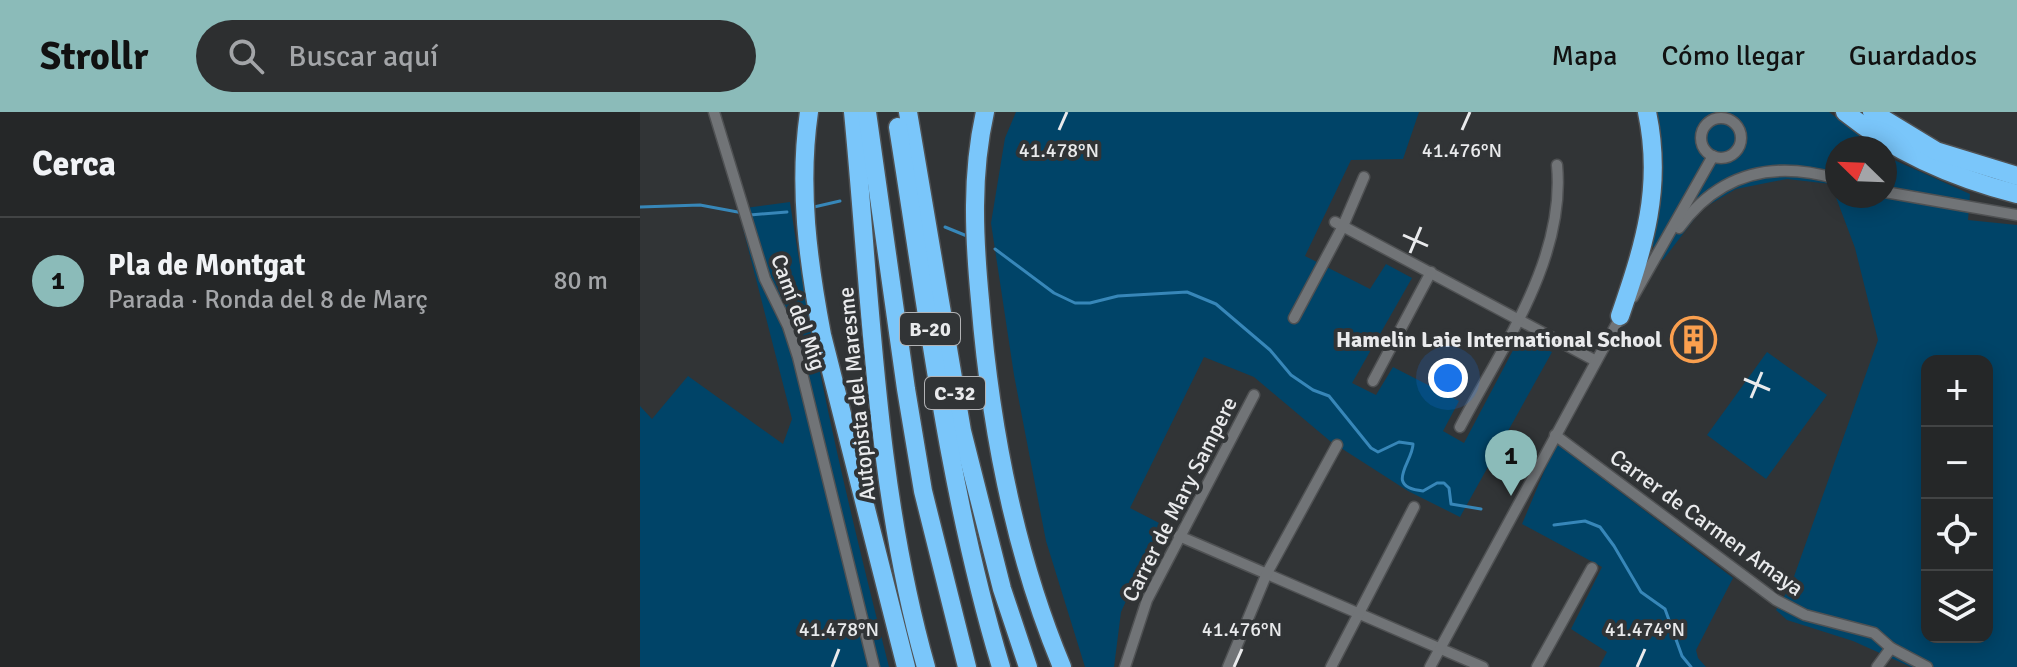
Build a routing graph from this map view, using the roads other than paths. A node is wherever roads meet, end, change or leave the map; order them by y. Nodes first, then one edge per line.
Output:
1 (714, 112) edge
2 (809, 112) edge
3 (853, 112) edge
4 (867, 112) edge
5 (896, 112) edge
6 (908, 112) edge
7 (985, 112) edge
8 (1647, 112) edge
9 (1845, 112) edge
10 (1872, 112) edge
11 (1713, 156) dead end
12 (1557, 165) dead end
13 (1825, 176) edge
14 (2017, 176) edge
15 (1364, 177) dead end
16 (1897, 194) edge
17 (2017, 194) edge
18 (2017, 215) edge
19 (1339, 224) junction
20 (1654, 262) junction
21 (1431, 272) junction
22 (1620, 316) junction
23 (1294, 318) dead end
24 (1517, 319) junction
25 (1596, 361) junction
26 (1373, 381) dead end
27 (1254, 395) dead end
28 (1460, 427) dead end
29 (1555, 435) junction
30 (1337, 445) dead end
31 (1414, 507) dead end
32 (1179, 536) junction
33 (1592, 568) dead end
34 (1267, 573) junction
35 (908, 595) junction
36 (1357, 612) junction
37 (1891, 648) junction
38 (1441, 649) junction
39 (874, 667) edge
40 (906, 667) edge
41 (915, 667) edge
42 (926, 667) edge
43 (967, 667) edge
44 (1001, 667) edge
45 (1028, 667) edge
46 (1062, 667) edge
47 (1125, 667) edge
48 (1228, 667) edge
49 (1331, 667) edge
50 (1430, 667) edge
51 (1483, 667) edge
52 (1537, 667) edge
53 (1877, 667) edge
54 (1927, 667) edge

1 - 39 street, Camí del Mig
2 - 40 highway
3 - 35 highway, Autopista del Maresme
4 - 43 highway, B-20
5 - 44 highway, B-20
6 - 45 highway, C-32
7 - 46 highway
8 - 22 highway
9 - 17 highway
10 - 14 highway
11 - 20 street
12 - 24 street
13 - 20 street
15 - 19 street
16 - 18 street
19 - 21 street
19 - 23 street
20 - 22 street
21 - 24 street
21 - 26 street
22 - 25 street
24 - 25 street
24 - 28 street
25 - 29 street
27 - 32 street, Carrer de Mary Sampere
29 - 37 street, Carrer de Carmen Amaya
29 - 38 street
30 - 34 street
31 - 36 street
32 - 34 street
32 - 47 street, Carrer de Mary Sampere
33 - 52 street
34 - 36 street
34 - 48 street
35 - 41 highway
35 - 42 highway, Autopista del Maresme
36 - 38 street
36 - 49 street
37 - 53 street
37 - 54 street, Carrer de Carmen Amaya
38 - 50 street
38 - 51 street

